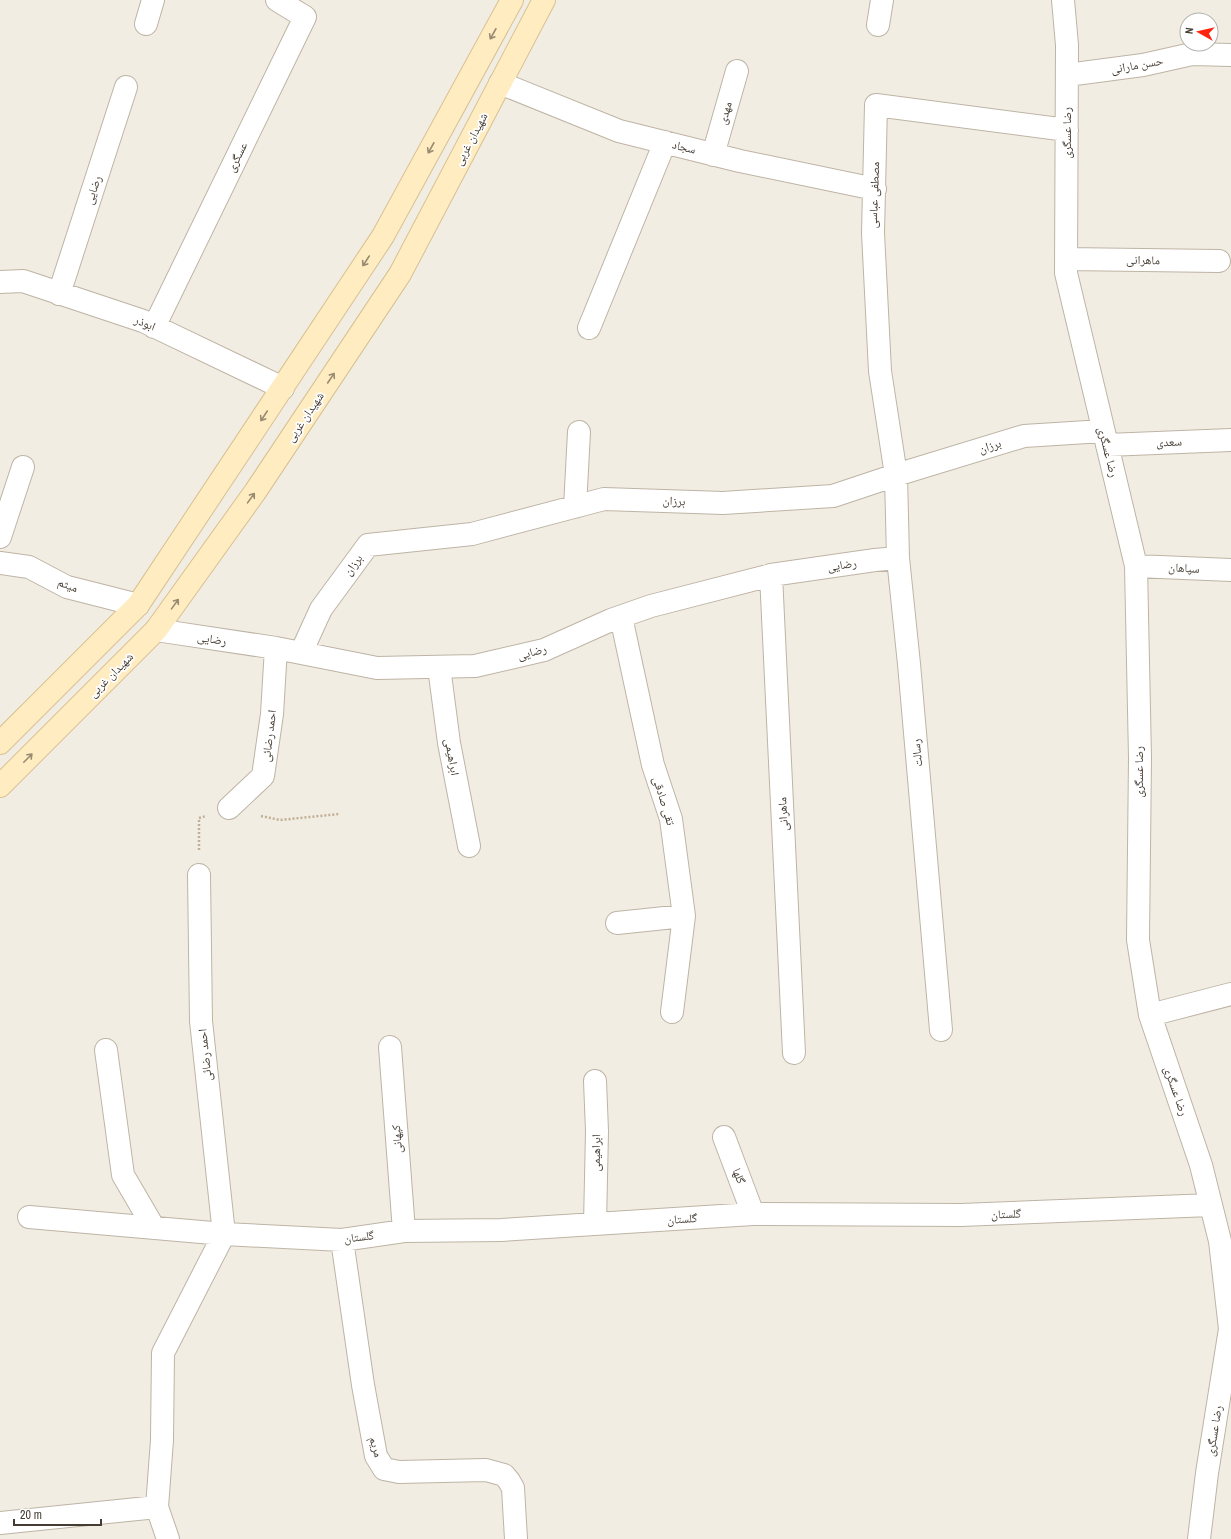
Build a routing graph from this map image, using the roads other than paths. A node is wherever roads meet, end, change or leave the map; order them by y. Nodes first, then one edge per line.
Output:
1 (153, 0) edge
2 (277, 0) edge
3 (512, 0) edge
4 (544, 0) edge
5 (882, 0) edge
6 (1063, 0) edge
7 (146, 24) dead end
8 (878, 25) dead end
9 (1231, 55) edge
10 (737, 71) dead end
11 (1066, 75) junction
12 (500, 84) junction
13 (126, 87) dead end
14 (1067, 130) junction
15 (665, 142) junction
16 (713, 155) junction
17 (875, 189) junction
18 (1066, 259) junction
19 (1219, 261) dead end
20 (0, 282) edge
21 (59, 294) junction
22 (154, 327) junction
23 (589, 328) dead end
24 (283, 388) junction
25 (579, 432) dead end
26 (1105, 438) junction
27 (1231, 440) edge
28 (23, 467) dead end
29 (896, 475) junction
30 (575, 506) junction
31 (0, 537) edge
32 (898, 558) junction
33 (0, 563) edge
34 (1136, 566) junction
35 (1231, 570) edge
36 (771, 575) junction
37 (138, 605) junction
38 (621, 617) junction
39 (156, 630) junction
40 (276, 648) junction
41 (300, 653) junction
42 (440, 667) junction
43 (0, 743) edge
44 (0, 786) edge
45 (228, 808) dead end
46 (469, 846) dead end
47 (199, 875) dead end
48 (684, 916) junction
49 (617, 923) dead end
50 (1231, 994) edge
51 (672, 1012) dead end
52 (1150, 1015) junction
53 (941, 1030) dead end
54 (390, 1047) dead end
55 (106, 1050) dead end
56 (794, 1053) dead end
57 (595, 1082) dead end
58 (724, 1137) dead end
59 (1211, 1205) junction
60 (753, 1214) junction
61 (29, 1217) dead end
62 (595, 1224) junction
63 (154, 1228) junction
64 (404, 1232) junction
65 (224, 1234) junction
66 (342, 1240) junction
67 (157, 1507) junction
68 (0, 1522) edge
69 (168, 1539) edge
70 (516, 1539) edge
71 (1199, 1539) edge

1 - 7 street
2 - 22 street, عسگری
3 -> 24 main road
4 - 12 main road, شهیدان غربی
5 - 8 street
6 - 11 street, رضا عسگری
9 - 11 street, حسن مارانی
10 - 16 street, مهدی
11 - 14 street, رضا عسگری
12 - 15 street, سجاد
39 -> 12 main road, شهیدان غربی
13 - 21 street, رضایی
14 - 17 street, مصطفی عباسی
14 - 18 street, رضا عسگری
15 - 16 street, سجاد
15 - 23 street
16 - 17 street, سجاد
17 - 29 street, مصطفی عباسی
18 - 19 street, ماهرانی
18 - 26 street, رضا عسگری
20 - 21 street, ابوذر
21 - 22 street, ابوذر
22 - 24 street, ابوذر
24 -> 37 main road
25 - 30 street
26 - 27 street, سعدی
26 - 29 street, برزان
26 - 34 street, رضا عسگری
28 - 31 street
29 - 30 street, برزان
29 - 32 street, رسالت
30 - 41 street, برزان
32 - 36 street, رضایی
32 - 53 street, رسالت
33 - 37 street, میثم
34 - 35 street, سپاهان
34 - 52 street, رضا عسگری
36 - 38 street, رضایی
36 - 56 street, ماهرانی
37 - 43 main road
38 - 42 street, رضایی
38 - 48 street, تقی صادقی
39 - 40 street, رضایی
44 -> 39 main road, شهیدان غربی
40 - 41 street, رضایی
40 - 45 street, احمد رضائی
41 - 42 street, رضایی
42 - 46 street, ابراهیمی
47 - 65 street, احمد رضائی
48 - 49 street
48 - 51 street, تقی صادقی
50 - 52 street
52 - 59 street, رضا عسگری
54 - 64 street, کیهانی
55 - 63 street
57 - 62 street, ابراهیمی
58 - 60 street, گلها
59 - 60 street, گلستان
59 - 71 street, رضا عسگری
60 - 62 street, گلستان
61 - 63 street, گلستان
62 - 64 street, گلستان
63 - 65 street, گلستان
64 - 66 street, گلستان
65 - 66 street, گلستان
65 - 67 street
66 - 70 street, مریم
67 - 68 street
67 - 69 street

